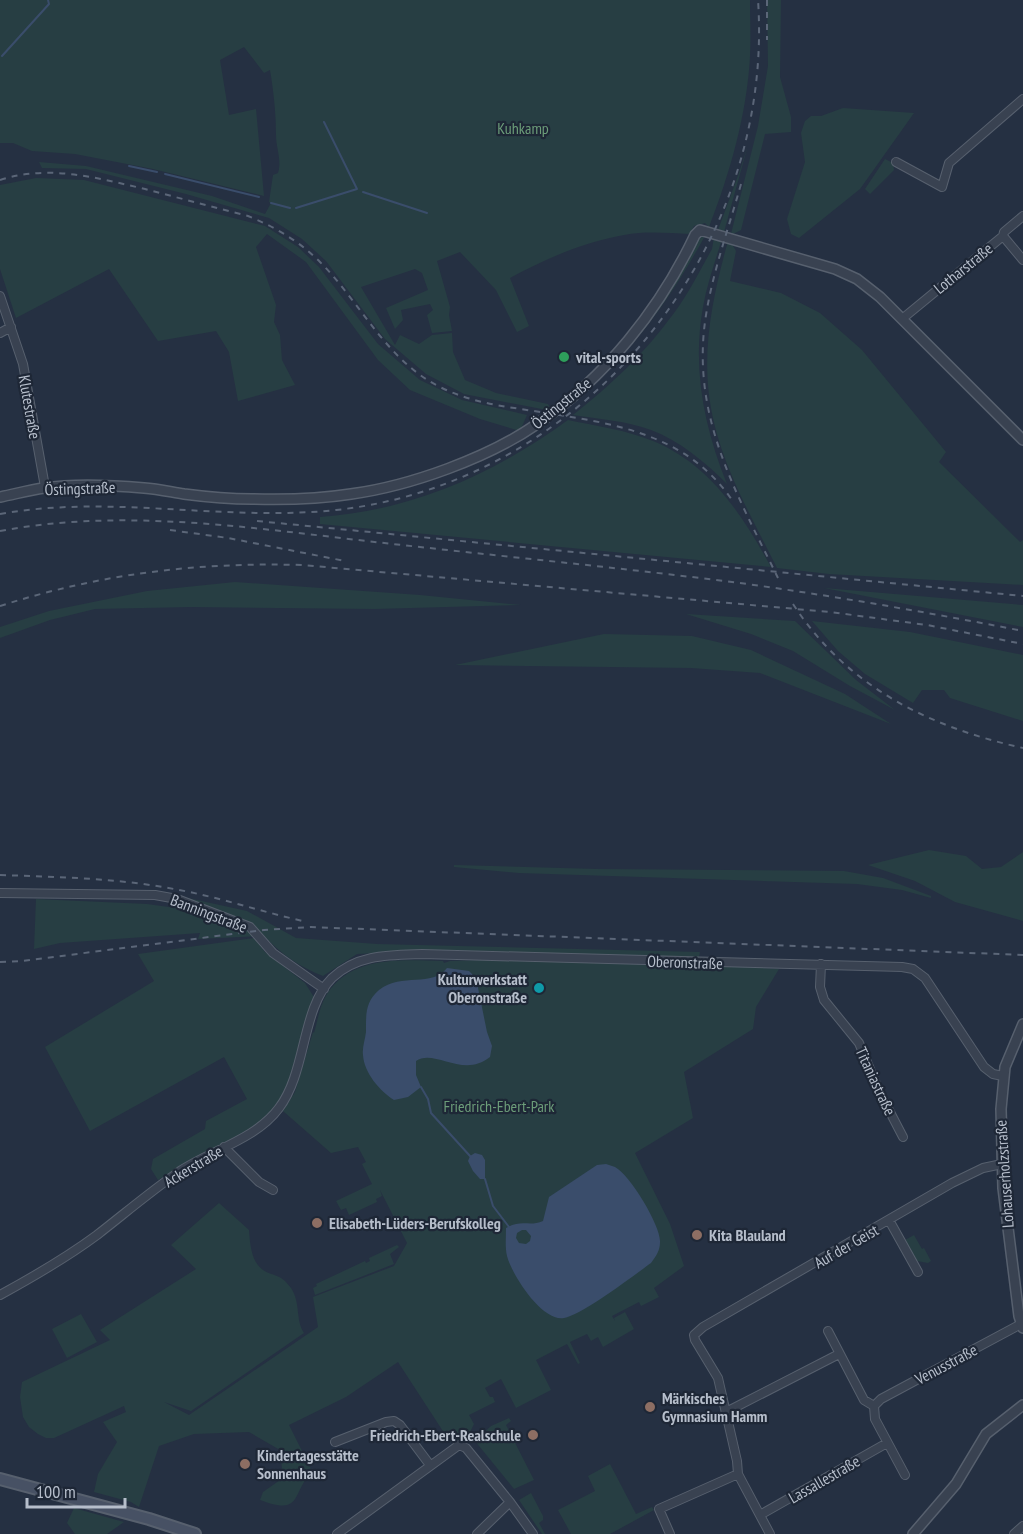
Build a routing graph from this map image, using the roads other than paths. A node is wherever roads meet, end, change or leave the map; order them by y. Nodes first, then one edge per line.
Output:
1 (1023, 99) edge
2 (896, 162) dead end
3 (1023, 216) edge
4 (1003, 236) junction
5 (1023, 260) edge
6 (0, 296) edge
7 (902, 318) junction
8 (11, 327) junction
9 (0, 333) edge
10 (1023, 440) edge
11 (45, 488) junction
12 (0, 497) edge
13 (0, 893) edge
14 (820, 964) junction
15 (324, 989) junction
16 (1023, 1024) edge
17 (1019, 1040) edge
18 (1003, 1076) junction
19 (903, 1137) dead end
20 (224, 1147) junction
21 (1002, 1164) junction
22 (273, 1190) dead end
23 (889, 1221) junction
24 (918, 1272) dead end
25 (0, 1295) edge
26 (1022, 1326) edge
27 (828, 1331) dead end
28 (839, 1354) junction
29 (1023, 1405) edge
30 (874, 1406) junction
31 (726, 1412) junction
32 (335, 1442) dead end
33 (887, 1443) junction
34 (430, 1465) junction
35 (738, 1474) junction
36 (905, 1475) dead end
37 (0, 1479) edge
38 (510, 1502) junction
39 (760, 1515) junction
40 (1023, 1526) edge
41 (195, 1534) edge
42 (337, 1534) edge
43 (477, 1534) edge
44 (533, 1534) edge
45 (670, 1534) edge
46 (770, 1534) edge
47 (913, 1534) edge
48 (1014, 1534) edge

1 - 2 street
3 - 4 street, Lotharstraße
4 - 5 street
4 - 7 street, Lotharstraße
6 - 8 street, Klutestraße
7 - 10 street, Östingstraße
7 - 11 street, Östingstraße
8 - 9 street
8 - 11 street, Klutestraße
11 - 12 street, Östingstraße
13 - 15 street, Banningstraße
14 - 15 street, Oberonstraße
14 - 18 street, Oberonstraße
14 - 19 street, Titaniastraße
15 - 20 street, Ackerstraße
16 - 17 street, Lohauserholzstraße
17 - 18 street, Lohauserholzstraße
18 - 21 street, Lohauserholzstraße
20 - 22 street
20 - 25 street, Ackerstraße
21 - 23 street, Auf der Geist
21 - 26 street, Lohauserholzstraße
23 - 24 street
23 - 31 street, Auf der Geist
26 - 30 street, Venusstraße
27 - 28 street
28 - 30 street
28 - 31 street
29 - 47 street
30 - 33 street
31 - 35 street
32 - 34 street
33 - 36 street
33 - 39 street, Lassallestraße
34 - 38 street
34 - 42 street
35 - 39 street
35 - 45 street
37 - 41 main road
38 - 43 street
38 - 44 street
39 - 46 street
40 - 48 street

